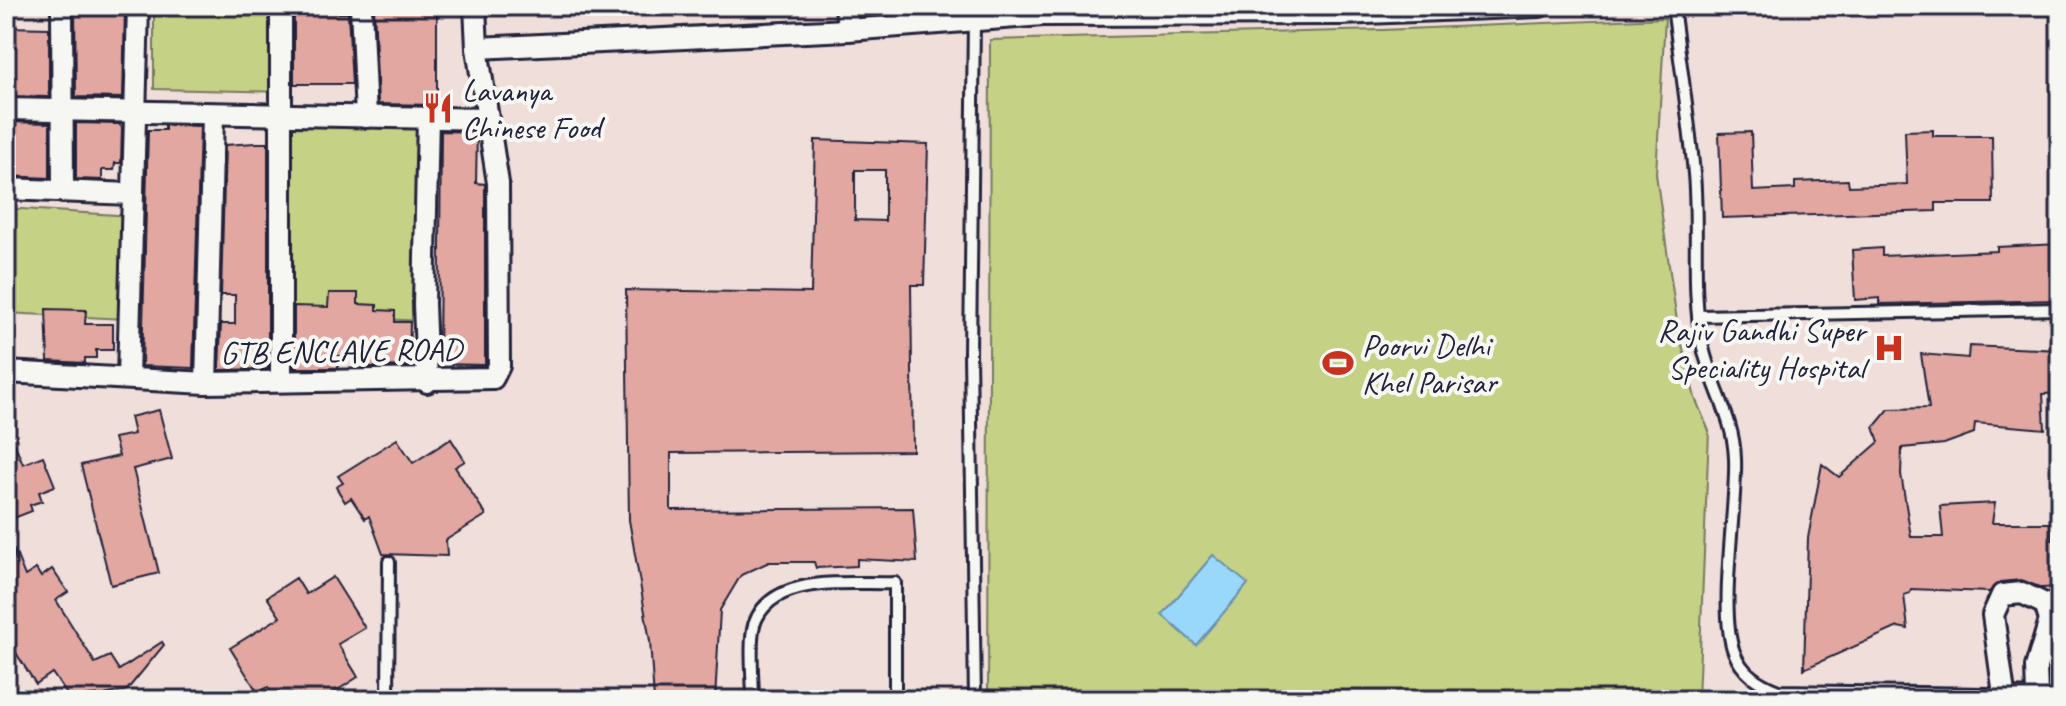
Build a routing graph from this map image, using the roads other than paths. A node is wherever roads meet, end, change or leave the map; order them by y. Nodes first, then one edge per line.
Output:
1 (62, 6) edge
2 (138, 6) edge
3 (281, 6) edge
4 (361, 6) edge
5 (475, 6) edge
6 (846, 6) edge
7 (1540, 6) edge
8 (1673, 6) edge
9 (1202, 10) edge
10 (1340, 10) edge
11 (1043, 11) edge
12 (974, 21) junction
13 (848, 30) junction
14 (477, 48) junction
15 (6, 109) edge
16 (133, 110) junction
17 (63, 111) junction
18 (213, 115) junction
19 (279, 116) junction
20 (366, 117) junction
21 (428, 117) junction
22 (488, 119) junction
23 (6, 189) edge
24 (63, 192) junction
25 (132, 194) junction
26 (2060, 309) edge
27 (1698, 316) junction
28 (6, 372) edge
29 (128, 378) junction
30 (281, 381) junction
31 (427, 382) junction
32 (206, 383) junction
33 (389, 562) dead end
34 (2004, 694) junction
35 (2037, 695) junction
36 (2060, 695) edge
37 (1855, 696) edge
38 (388, 700) edge
39 (753, 700) edge
40 (895, 700) edge
41 (975, 700) edge

1 - 17 street
2 - 16 street
3 - 19 street
4 - 20 street
5 - 14 street, GTB ENCLAVE ROAD
6 - 13 street
7 - 10 street
8 - 27 lane
9 - 10 street
9 - 11 street
11 - 12 street
12 - 13 street
12 - 41 lane
13 - 14 street
14 - 22 street, GTB ENCLAVE ROAD
15 - 17 street
16 - 17 street
16 - 18 street
16 - 25 street
17 - 24 street
18 - 19 street
18 - 32 street
19 - 20 street
19 - 30 street
20 - 21 street
21 - 22 street
21 - 31 street
22 - 31 street, GTB ENCLAVE ROAD
23 - 24 street
24 - 25 street
25 - 29 street
26 - 27 lane
27 - 37 lane
28 - 29 street, GTB ENCLAVE ROAD
29 - 32 street, GTB ENCLAVE ROAD
30 - 31 street, GTB ENCLAVE ROAD
30 - 32 street, GTB ENCLAVE ROAD
33 - 38 lane
34 - 35 lane
34 - 35 street
34 - 37 lane
35 - 36 lane
39 - 40 lane

